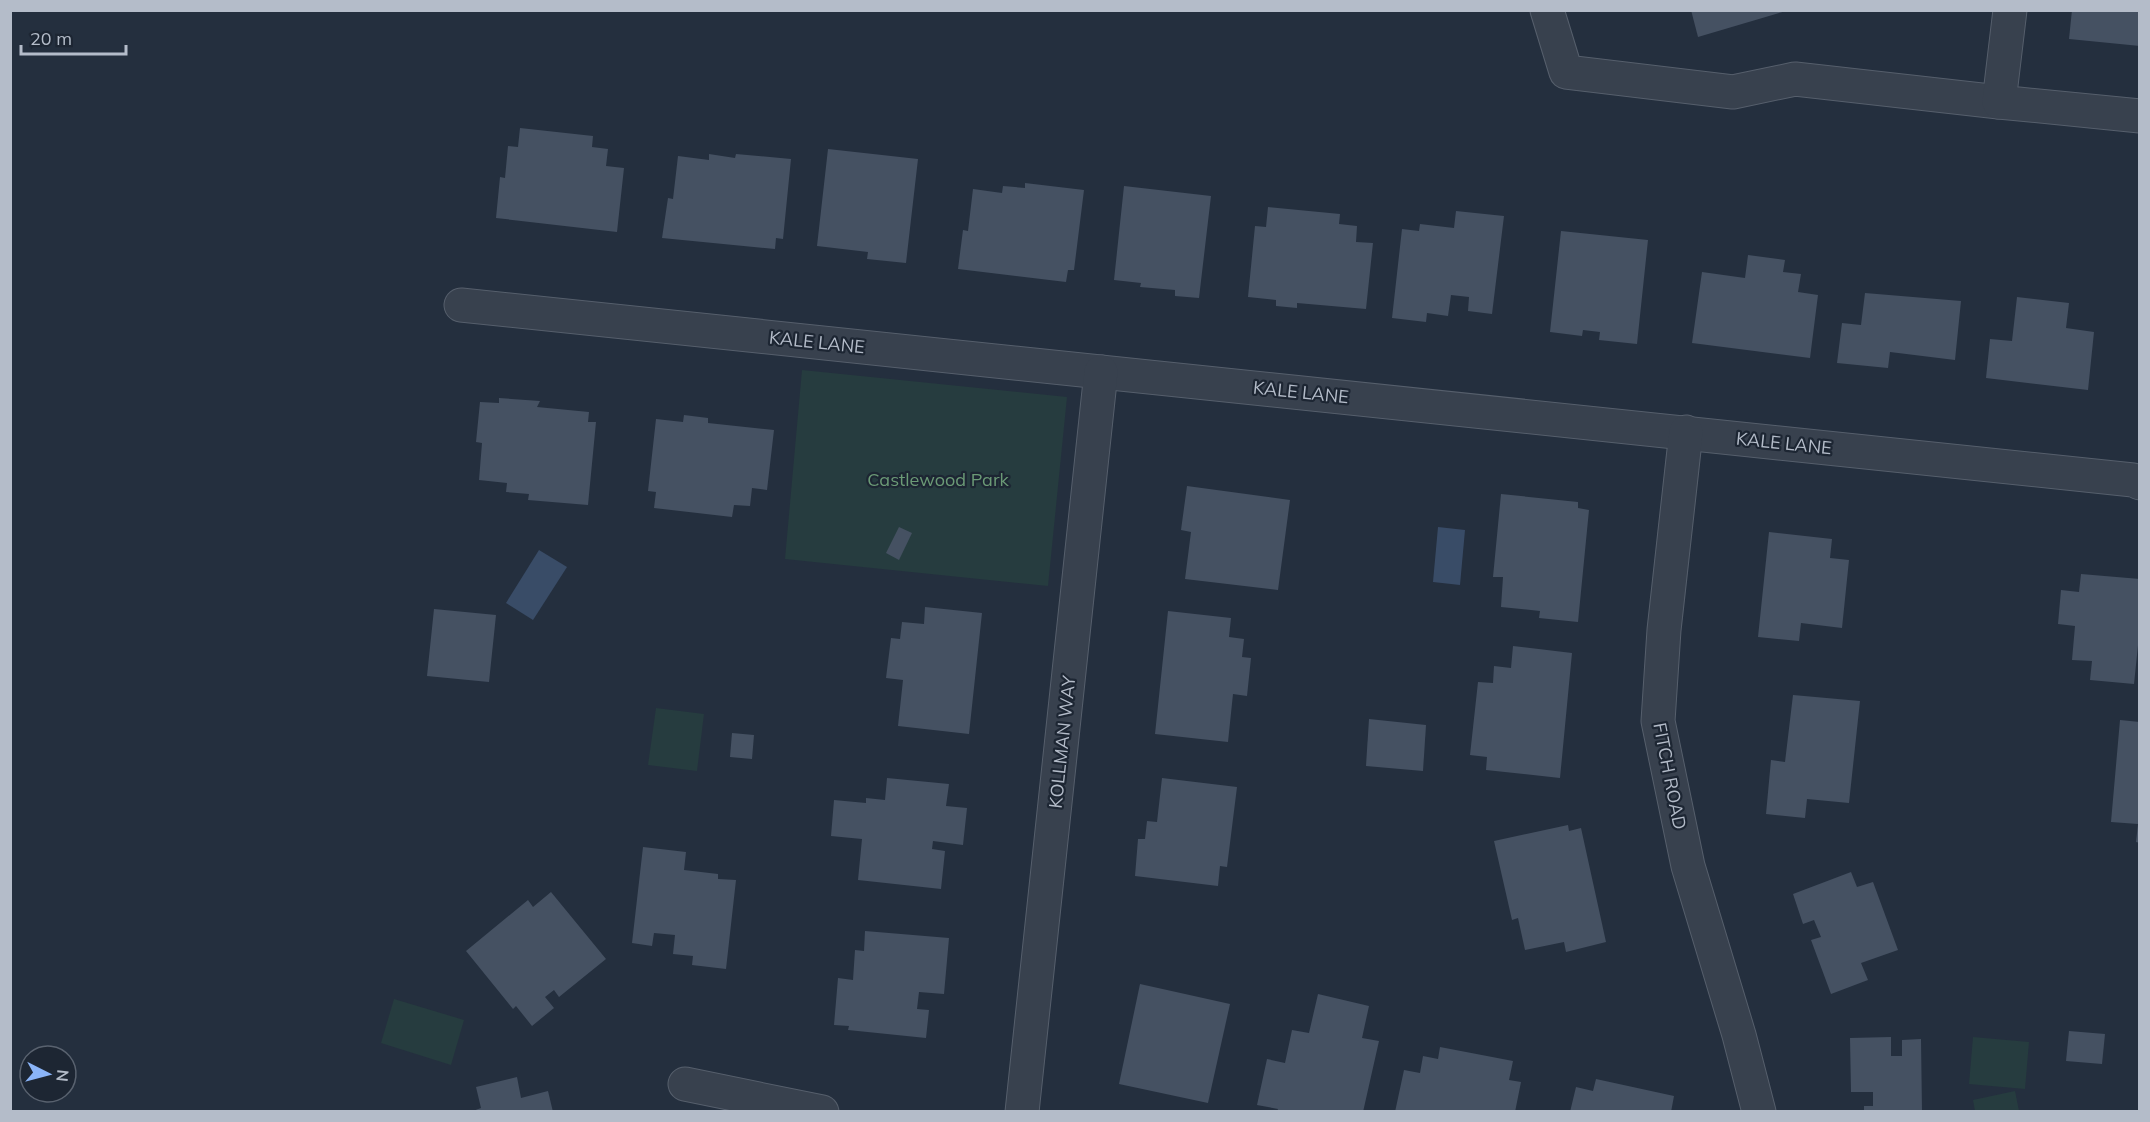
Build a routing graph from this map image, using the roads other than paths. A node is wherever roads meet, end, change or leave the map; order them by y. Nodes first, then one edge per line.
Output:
1 (1547, 10) edge
2 (2010, 10) edge
3 (1999, 102) junction
4 (2139, 116) edge
5 (461, 305) dead end
6 (1101, 372) junction
7 (1686, 432) junction
8 (2139, 483) edge
9 (685, 1084) dead end
10 (822, 1112) edge
11 (1022, 1112) edge
12 (1759, 1112) edge

1 - 3 street
2 - 3 street
3 - 4 street
5 - 6 street, KALE LANE
6 - 7 street, KALE LANE
6 - 11 street, KOLLMAN WAY
7 - 8 street, KALE LANE
7 - 12 street, FITCH ROAD
9 - 10 street

